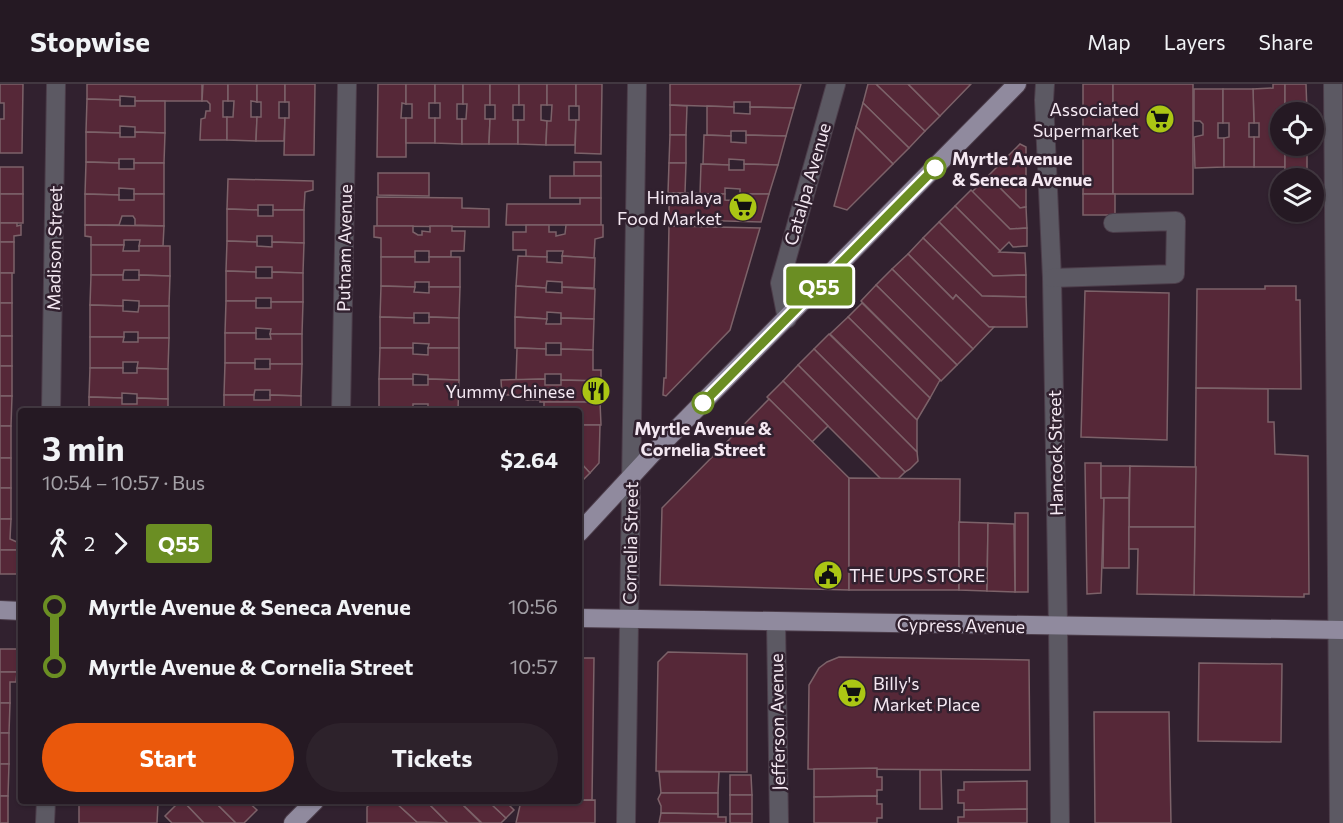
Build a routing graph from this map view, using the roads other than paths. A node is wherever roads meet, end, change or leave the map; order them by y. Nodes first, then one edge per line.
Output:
1 (56, 84) edge
2 (346, 84) edge
3 (637, 84) edge
4 (836, 84) edge
5 (1017, 84) edge
6 (1045, 84) edge
7 (1333, 84) edge
8 (1113, 223) dead end
9 (1052, 278) junction
10 (787, 318) junction
11 (51, 408) edge
12 (341, 408) edge
13 (632, 477) junction
14 (582, 529) edge
15 (0, 610) edge
16 (18, 610) edge
17 (582, 618) edge
18 (629, 620) junction
19 (776, 621) junction
20 (1058, 626) junction
21 (1340, 630) edge
22 (1340, 691) edge
23 (46, 804) edge
24 (313, 804) edge
25 (298, 822) edge
26 (45, 823) edge
27 (626, 823) edge
28 (779, 823) edge
29 (1060, 823) edge
30 (1339, 823) edge

1 - 11 street, Madison Street
2 - 12 street, Putnam Avenue
3 - 13 street, Cornelia Street
4 - 10 street, Catalpa Avenue
5 - 10 main road
6 - 9 street, Hancock Street
7 - 21 street
8 - 9 street
9 - 20 street, Hancock Street
10 - 13 main road
13 - 14 main road
13 - 18 street, Cornelia Street
15 - 16 main road
17 - 18 main road, Cypress Avenue
18 - 19 main road, Cypress Avenue
18 - 27 street, Cornelia Street
19 - 20 main road, Cypress Avenue
19 - 28 street, Jefferson Avenue
20 - 21 main road, Cypress Avenue
20 - 29 street, Hancock Street
21 - 22 street
22 - 30 street
23 - 26 street
24 - 25 main road

